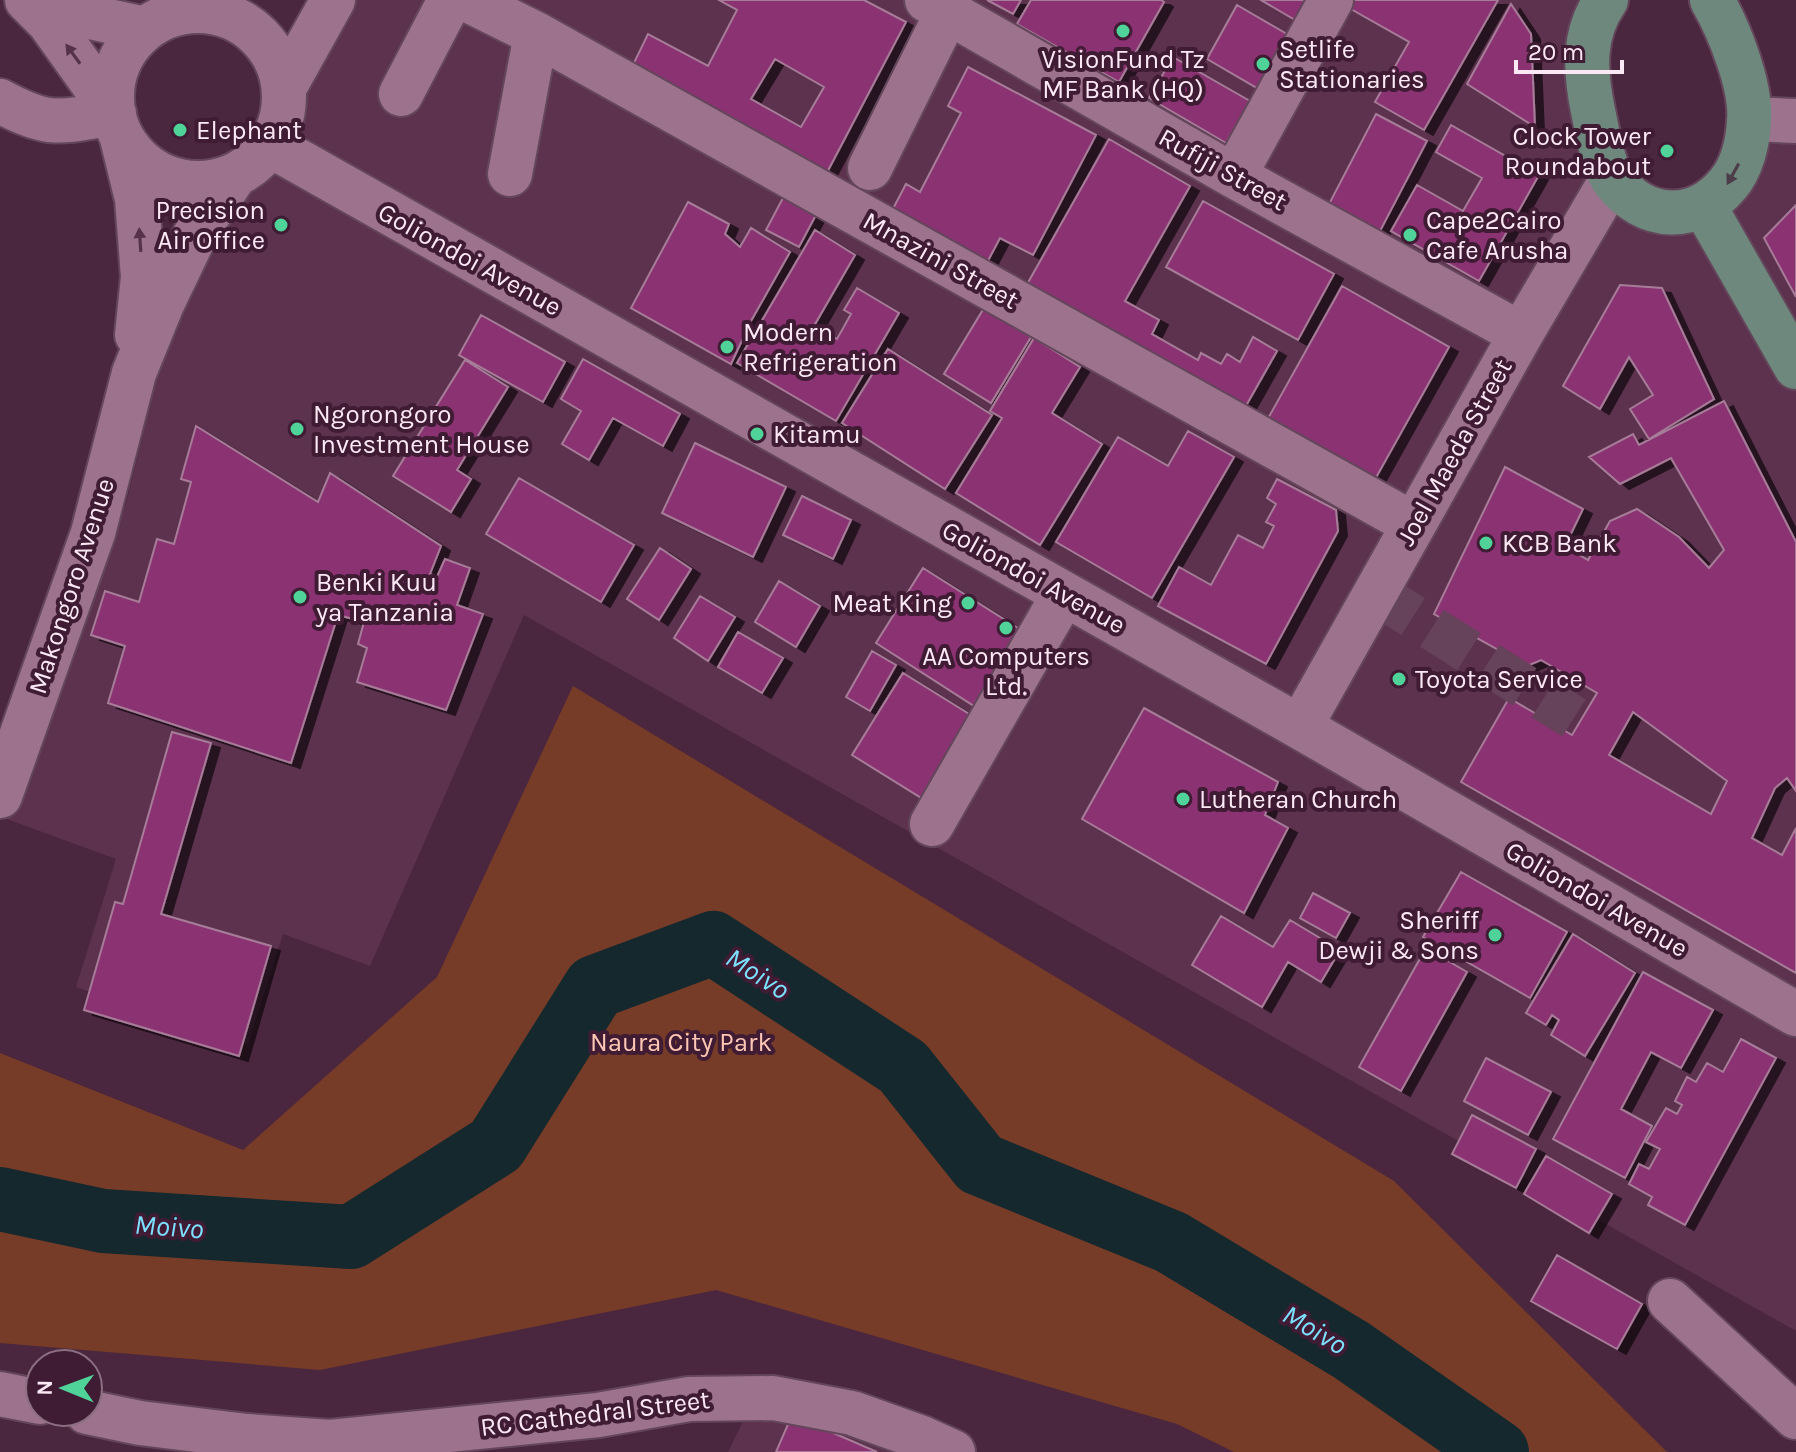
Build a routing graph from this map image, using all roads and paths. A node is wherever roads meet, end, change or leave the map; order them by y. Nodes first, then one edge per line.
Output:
1 (28, 0) edge
2 (333, 0) edge
3 (450, 0) edge
4 (468, 0) edge
5 (1331, 0) edge
6 (1712, 0) edge
7 (938, 5) edge
8 (1592, 5) edge
9 (156, 17) edge
10 (536, 34) junction
11 (284, 88) junction
12 (401, 94) dead end
13 (0, 101) edge
14 (1750, 119) junction
15 (1796, 121) edge
16 (118, 125) junction
17 (270, 145) junction
18 (870, 168) dead end
19 (510, 174) dead end
20 (235, 175) junction
21 (1234, 176) junction
22 (1612, 179) junction
23 (1704, 206) junction
24 (1521, 334) junction
25 (1796, 367) edge
26 (134, 373) junction
27 (1413, 524) junction
28 (1064, 594) junction
29 (1300, 727) junction
30 (0, 796) edge
31 (932, 824) dead end
32 (1796, 1014) edge
33 (1670, 1301) dead end
34 (0, 1394) edge
35 (24, 1399) edge
36 (104, 1416) edge
37 (1796, 1417) edge
38 (953, 1452) edge

1 - 9 street
16 -> 1 street
2 - 11 street
3 - 12 street
4 - 10 street, Mnazini Street
5 - 21 street
6 - 14 main road
7 - 18 street
7 - 21 street, Rufiji Street
8 - 22 main road
9 - 11 street
9 - 16 street
10 - 19 street
10 - 27 street, Mnazini Street
11 - 17 street
13 - 16 street
14 - 15 street
14 -> 23 main road
16 - 20 street
26 -> 16 street
17 - 20 street
17 - 28 street, Goliondoi Avenue
20 - 26 street
21 - 24 street, Rufiji Street
22 - 23 main road
22 - 24 street, Joel Maeda Street
23 - 25 main road
24 - 27 street, Joel Maeda Street
26 - 30 street, Makongoro Avenue
27 - 29 street, Joel Maeda Street
28 - 29 street, Goliondoi Avenue
28 - 31 street
29 - 32 street, Goliondoi Avenue
33 - 37 street
34 - 35 street
36 - 38 street, RC Cathedral Street

